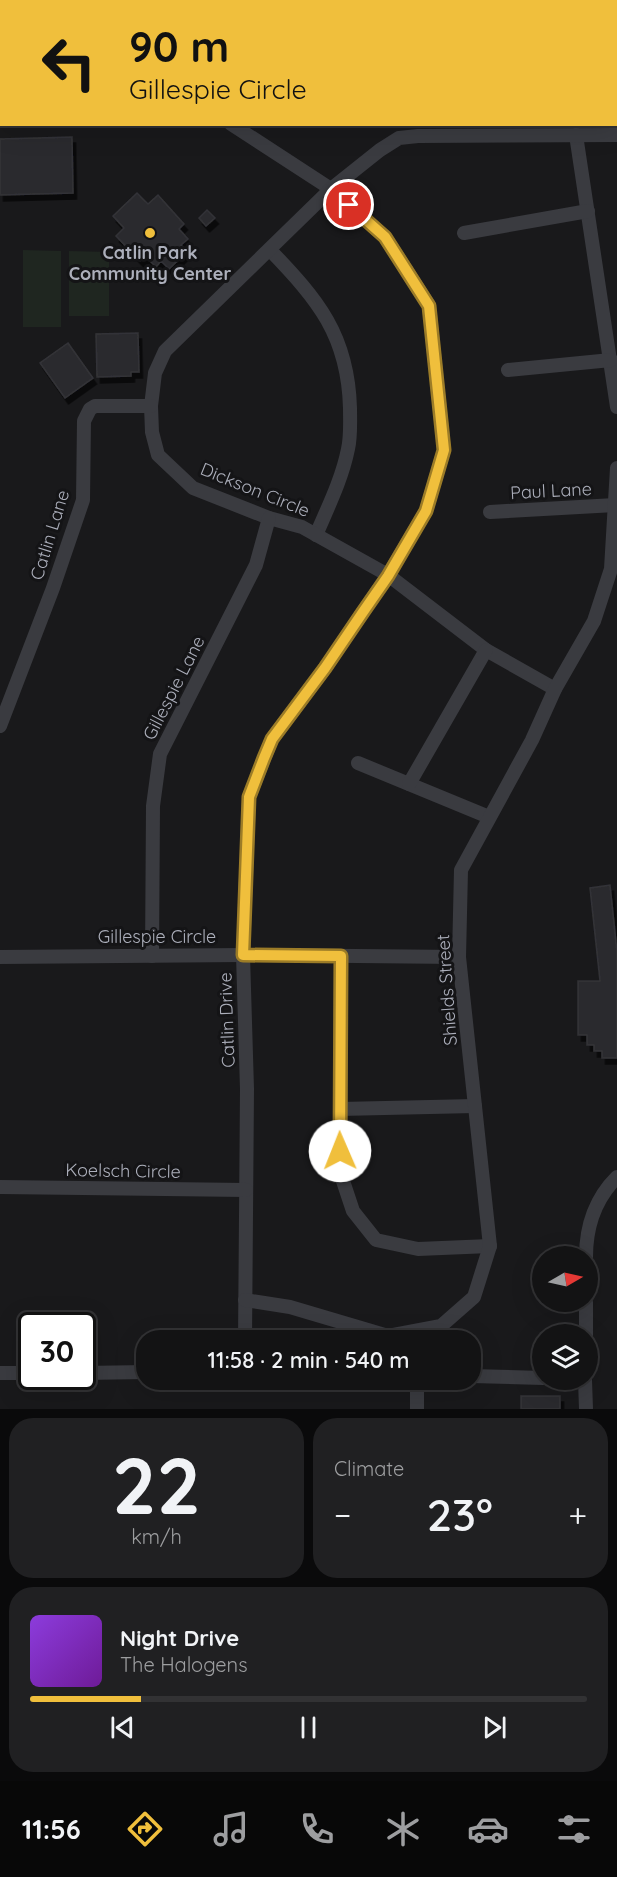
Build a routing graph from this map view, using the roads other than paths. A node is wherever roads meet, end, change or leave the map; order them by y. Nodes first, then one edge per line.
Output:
1 (234, 126) edge
2 (463, 130) edge
3 (576, 135) junction
4 (617, 135) edge
5 (331, 189) junction
6 (588, 211) junction
7 (464, 233) dead end
8 (270, 250) junction
9 (611, 360) junction
10 (508, 370) dead end
11 (152, 406) junction
12 (617, 407) edge
13 (617, 468) edge
14 (615, 505) junction
15 (490, 512) dead end
16 (269, 518) junction
17 (316, 535) junction
18 (388, 576) junction
19 (486, 650) junction
20 (555, 689) junction
21 (0, 726) edge
22 (358, 763) dead end
23 (408, 784) junction
24 (489, 817) junction
25 (243, 955) junction
26 (152, 956) junction
27 (341, 956) junction
28 (0, 957) edge
29 (459, 957) junction
30 (475, 1106) junction
31 (340, 1109) junction
32 (617, 1177) edge
33 (0, 1187) edge
34 (246, 1190) junction
35 (489, 1246) junction
36 (587, 1246) edge
37 (245, 1300) junction
38 (245, 1330) edge
39 (96, 1372) edge
40 (136, 1372) edge
41 (0, 1373) edge
42 (18, 1373) edge
43 (481, 1376) edge
44 (532, 1378) edge
45 (417, 1390) edge
46 (585, 1390) edge
47 (417, 1409) edge
48 (586, 1409) edge

1 - 5 street, Catlin Drive
2 - 3 street, Dickson Circle
2 - 5 street, Dickson Circle
3 - 4 street, Dickson Circle
3 - 6 street
5 - 8 street, Dickson Circle
5 - 18 street, Catlin Drive
6 - 7 street
6 - 9 street
8 - 11 street, Dickson Circle
8 - 17 street
9 - 10 street
9 - 12 street
11 - 16 street, Dickson Circle
11 - 21 street, Catlin Lane
13 - 14 street, Shields Street
14 - 15 street, Paul Lane
14 - 20 street, Shields Street
16 - 17 street, Dickson Circle
16 - 26 street, Gillespie Lane
17 - 18 street, Dickson Circle
18 - 19 street, Dickson Circle
18 - 25 street, Catlin Drive
19 - 20 street, Dickson Circle
19 - 23 street
20 - 24 street, Shields Street
22 - 23 street
23 - 24 street
24 - 29 street, Shields Street
25 - 26 street, Gillespie Circle
25 - 27 street, Gillespie Circle
25 - 34 street, Catlin Drive
26 - 28 street, Gillespie Circle
27 - 29 street, Gillespie Circle
27 - 31 street
29 - 30 street, Shields Street
30 - 31 street
30 - 35 street, Shields Street
31 - 35 street
32 - 36 street
33 - 34 street, Koelsch Circle
34 - 37 street, Catlin Drive
35 - 37 street, Shields Street
37 - 38 street, Catlin Drive
39 - 40 street
41 - 42 street
43 - 44 street
45 - 47 street
46 - 48 street

